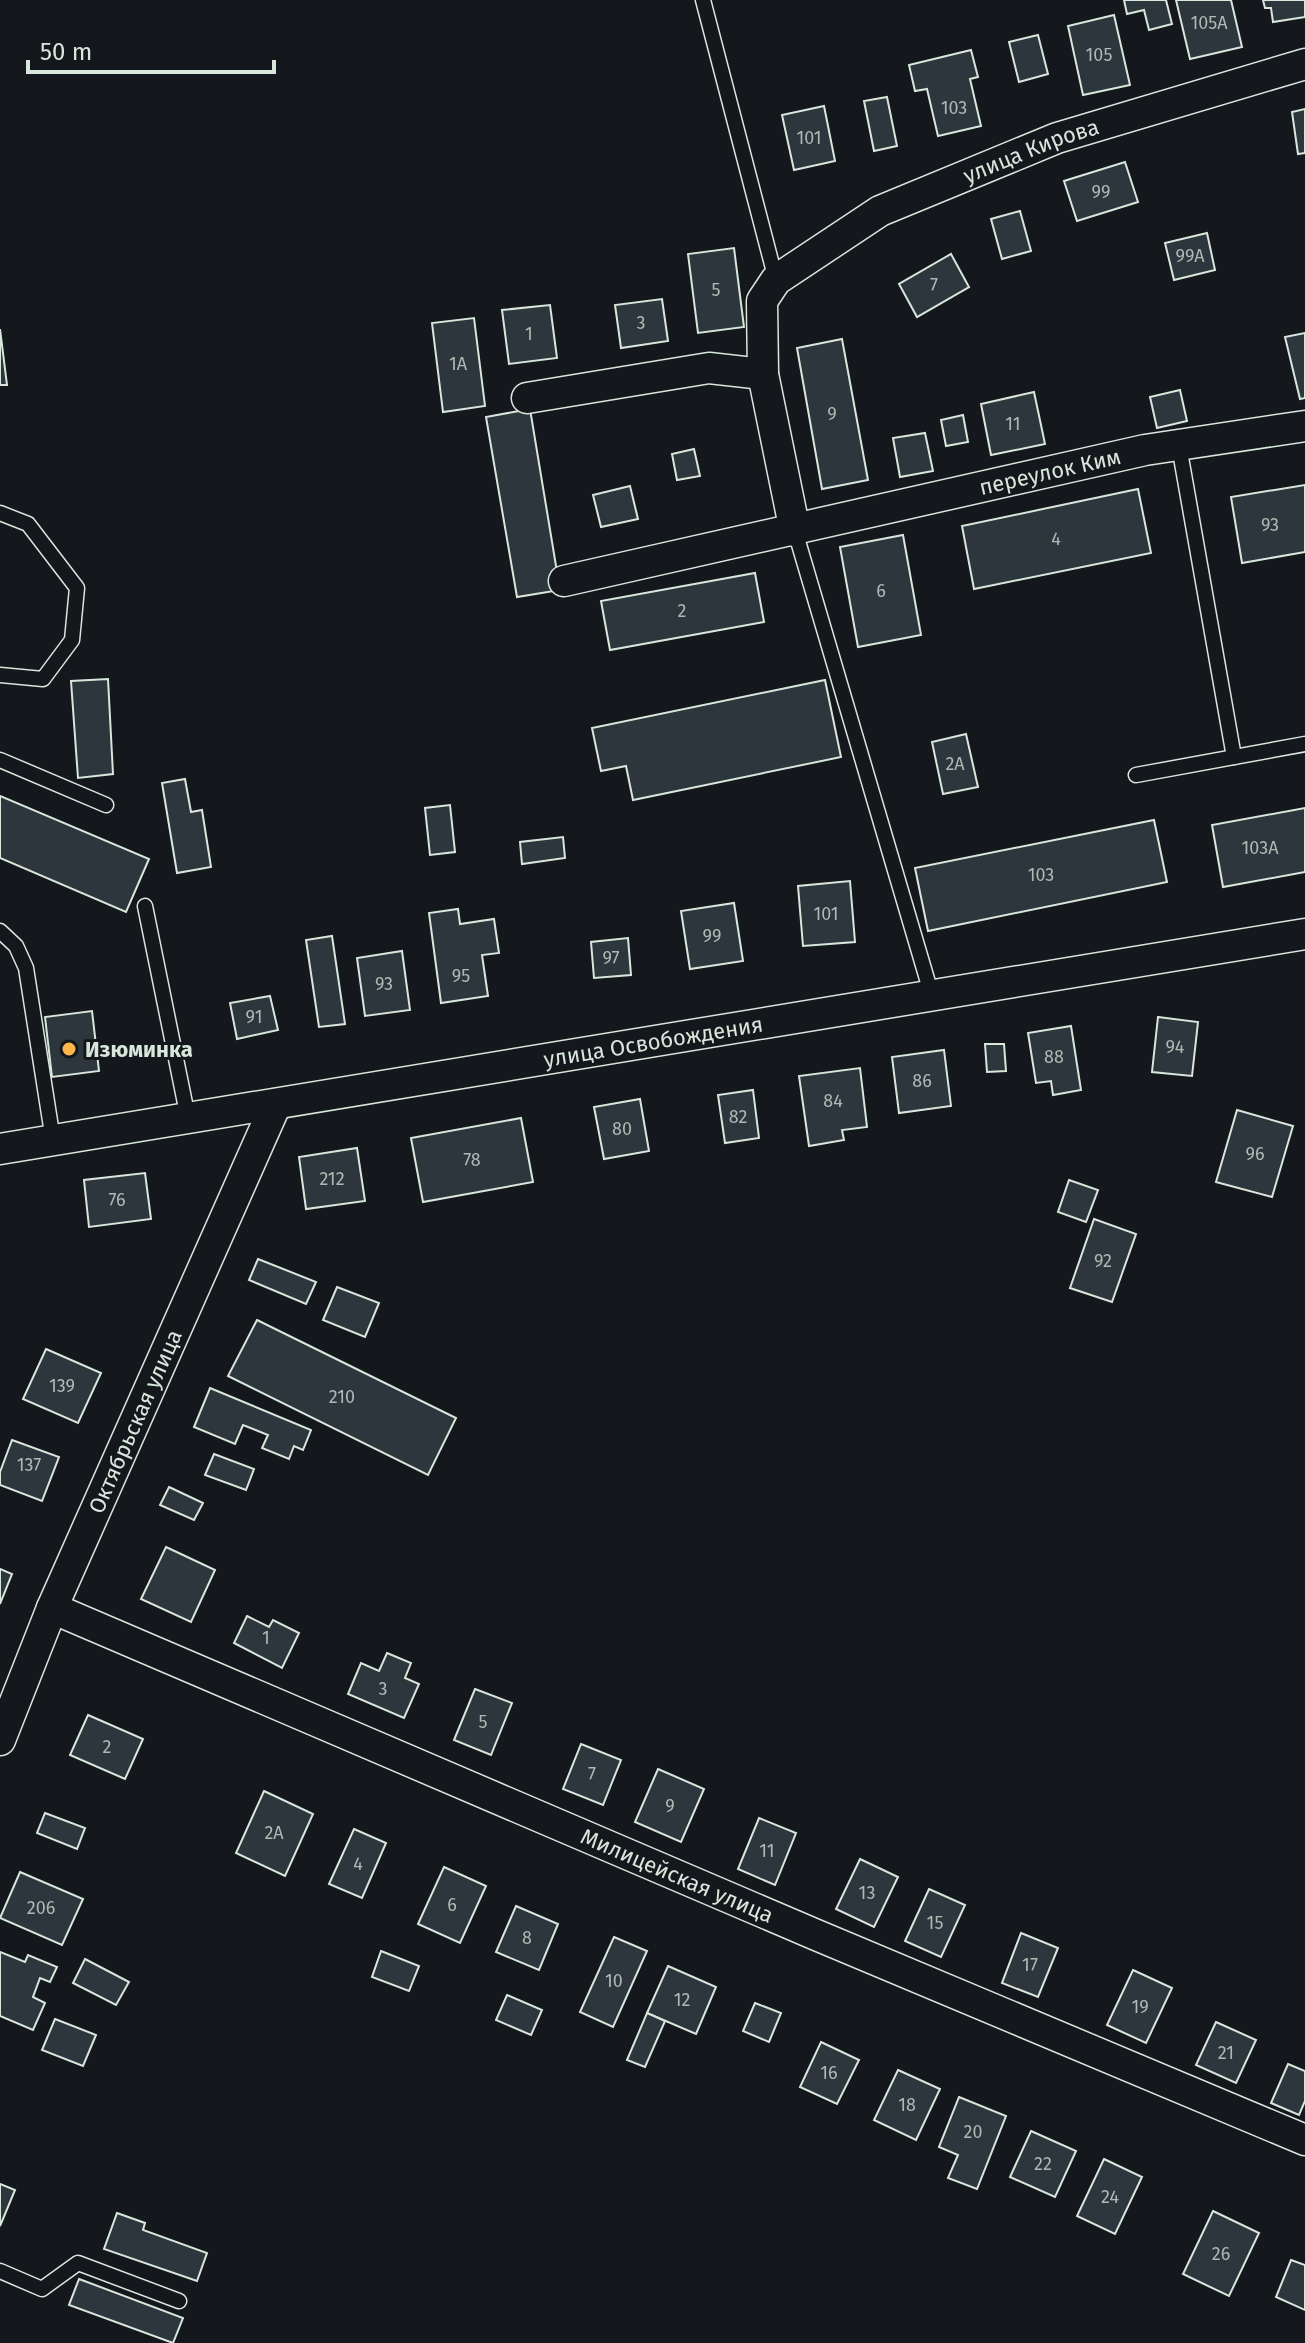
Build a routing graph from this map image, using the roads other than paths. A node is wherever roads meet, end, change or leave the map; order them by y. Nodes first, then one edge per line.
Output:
1 (703, 0) edge
2 (1305, 64) edge
3 (776, 280) junction
4 (763, 374) junction
5 (527, 398) dead end
6 (1305, 426) edge
7 (1179, 446) junction
8 (0, 513) edge
9 (795, 531) junction
10 (564, 581) dead end
11 (0, 675) edge
12 (1305, 744) edge
13 (1234, 757) junction
14 (0, 760) edge
15 (1136, 775) dead end
16 (106, 805) dead end
17 (145, 906) dead end
18 (0, 931) edge
19 (1305, 934) edge
20 (932, 997) junction
21 (276, 1104) junction
22 (188, 1118) junction
23 (53, 1140) junction
24 (0, 1149) edge
25 (52, 1608) junction
26 (0, 1740) edge
27 (1305, 2140) edge
28 (0, 2271) edge
29 (179, 2301) dead end

1 - 3 lane
2 - 3 street, улица Кирова
3 - 4 street
4 - 5 street
4 - 9 street
6 - 7 street, переулок Ким
7 - 9 street, переулок Ким
7 - 13 lane
8 - 11 lane
9 - 10 street, переулок Ким
9 - 20 lane
12 - 13 lane
13 - 15 lane
14 - 16 lane
17 - 22 lane
18 - 23 lane
19 - 20 street, улица Освобождения
20 - 21 street, улица Освобождения
21 - 22 street, улица Освобождения
21 - 25 street, Октябрьская улица
22 - 23 street, улица Освобождения
23 - 24 street, улица Освобождения
25 - 26 street, Октябрьская улица
25 - 27 street, Милицейская улица
28 - 29 lane

